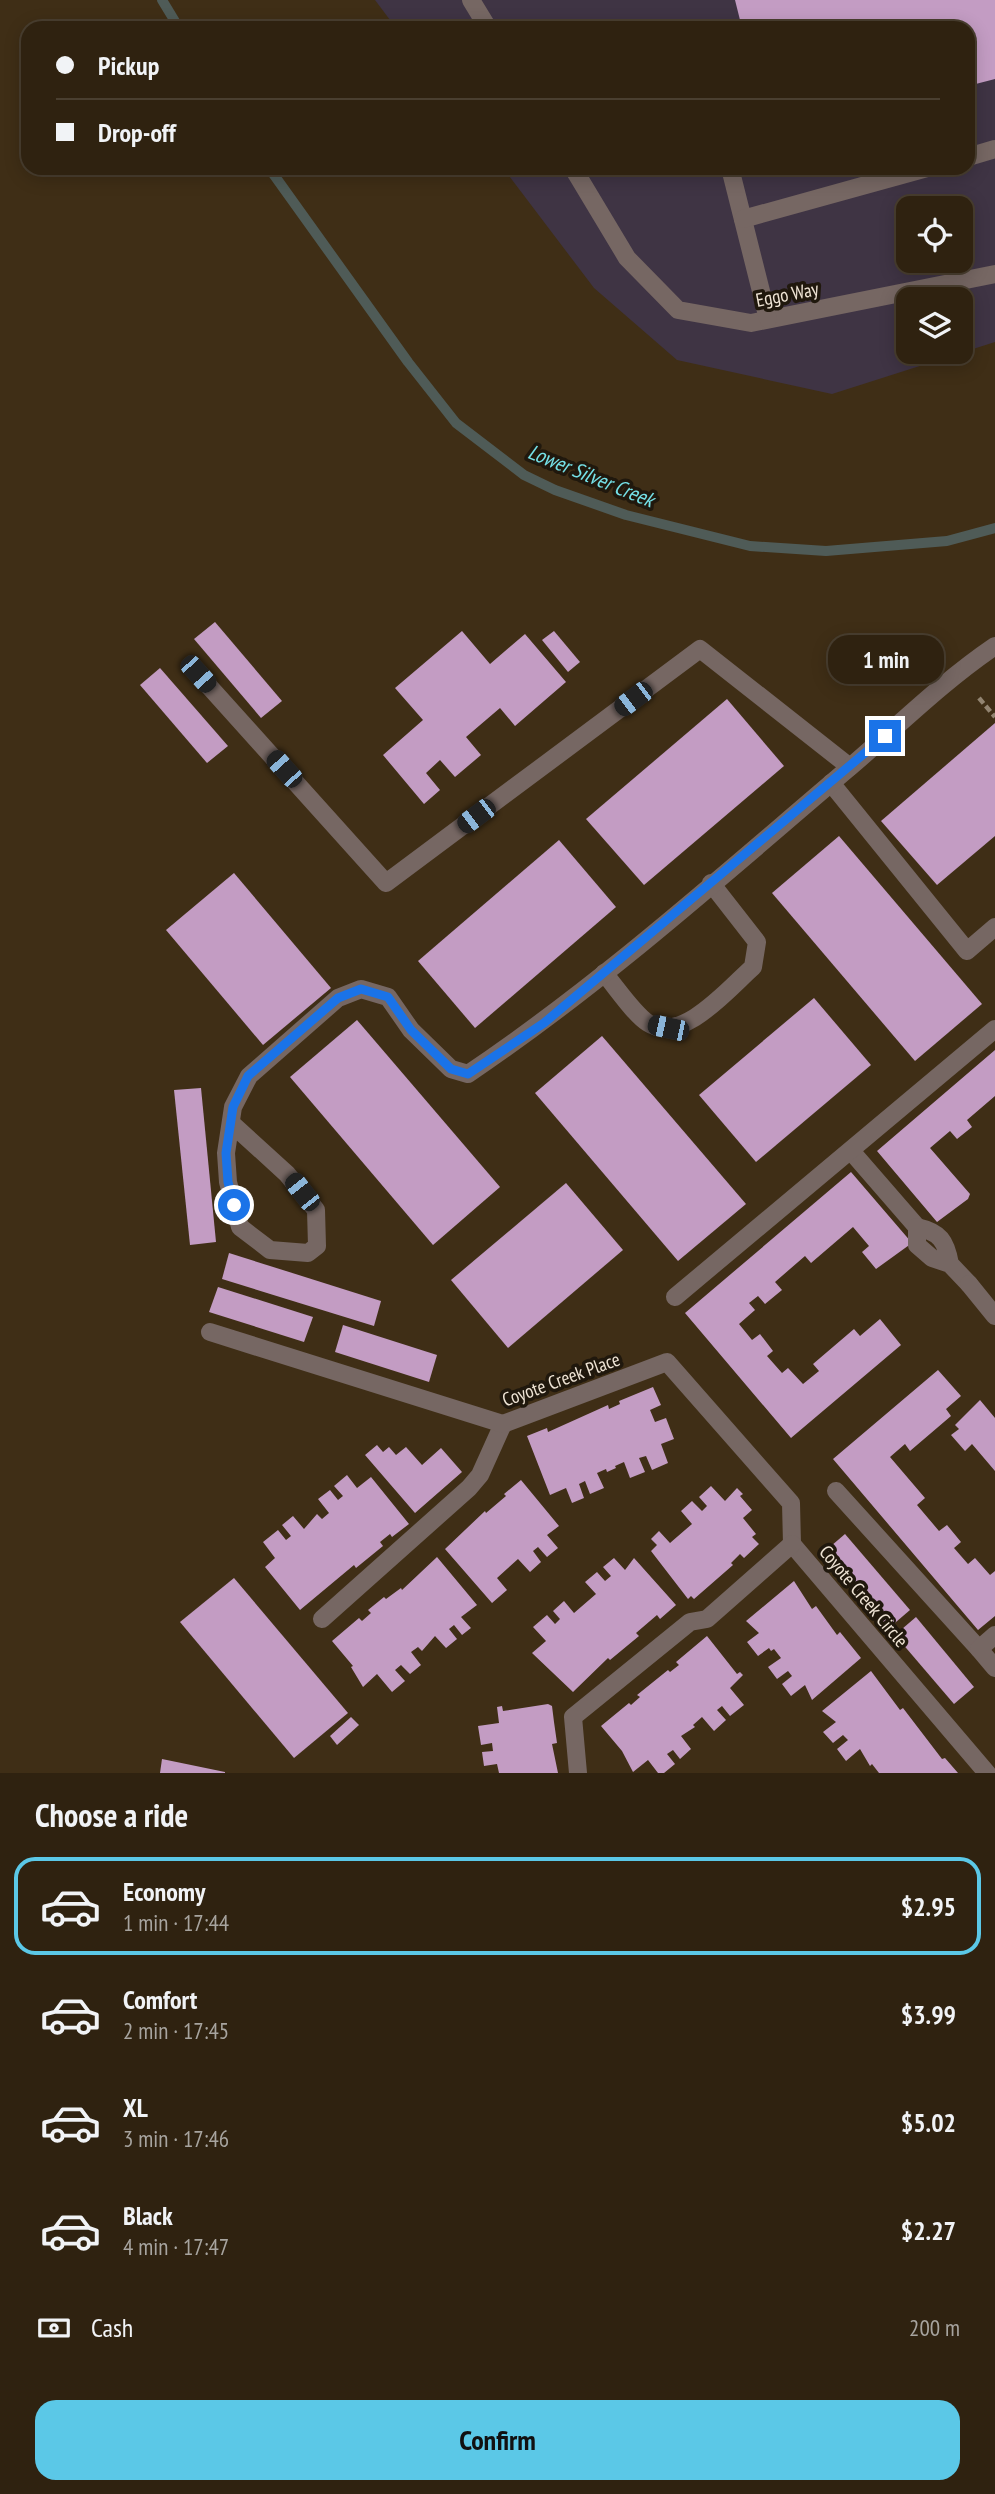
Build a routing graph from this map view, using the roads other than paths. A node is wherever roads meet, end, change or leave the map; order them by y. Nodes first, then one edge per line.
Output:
1 (471, 0) edge
2 (484, 21) edge
3 (995, 149) edge
4 (975, 155) edge
5 (577, 175) edge
6 (732, 175) edge
7 (902, 175) edge
8 (743, 219) junction
9 (995, 274) edge
10 (768, 319) junction
11 (995, 646) edge
12 (198, 674) dead end
13 (850, 767) junction
14 (831, 783) junction
15 (711, 883) junction
16 (995, 928) edge
17 (604, 973) junction
18 (995, 1029) edge
19 (231, 1123) junction
20 (852, 1151) junction
21 (675, 1297) dead end
22 (995, 1316) edge
23 (210, 1332) dead end
24 (503, 1424) junction
25 (836, 1491) dead end
26 (792, 1544) junction
27 (322, 1619) dead end
28 (995, 1635) edge
29 (979, 1649) junction
30 (995, 1668) edge
31 (578, 1773) edge
32 (987, 1773) edge

1 - 2 street
3 - 4 street
5 - 10 street, Eggo Way
6 - 8 street
7 - 8 street
8 - 10 street
9 - 10 street, Eggo Way
11 - 13 street
12 - 13 street
13 - 14 street
14 - 15 street
14 - 16 street
15 - 17 street
15 - 17 street
17 - 19 street
18 - 20 street
19 - 19 street
20 - 21 street
20 - 22 street
23 - 24 street, Coyote Creek Place
24 - 26 street, Coyote Creek Place
24 - 27 street
25 - 29 street
26 - 31 street, Coyote Creek Circle
26 - 32 street, Coyote Creek Circle
28 - 29 street
29 - 30 street

